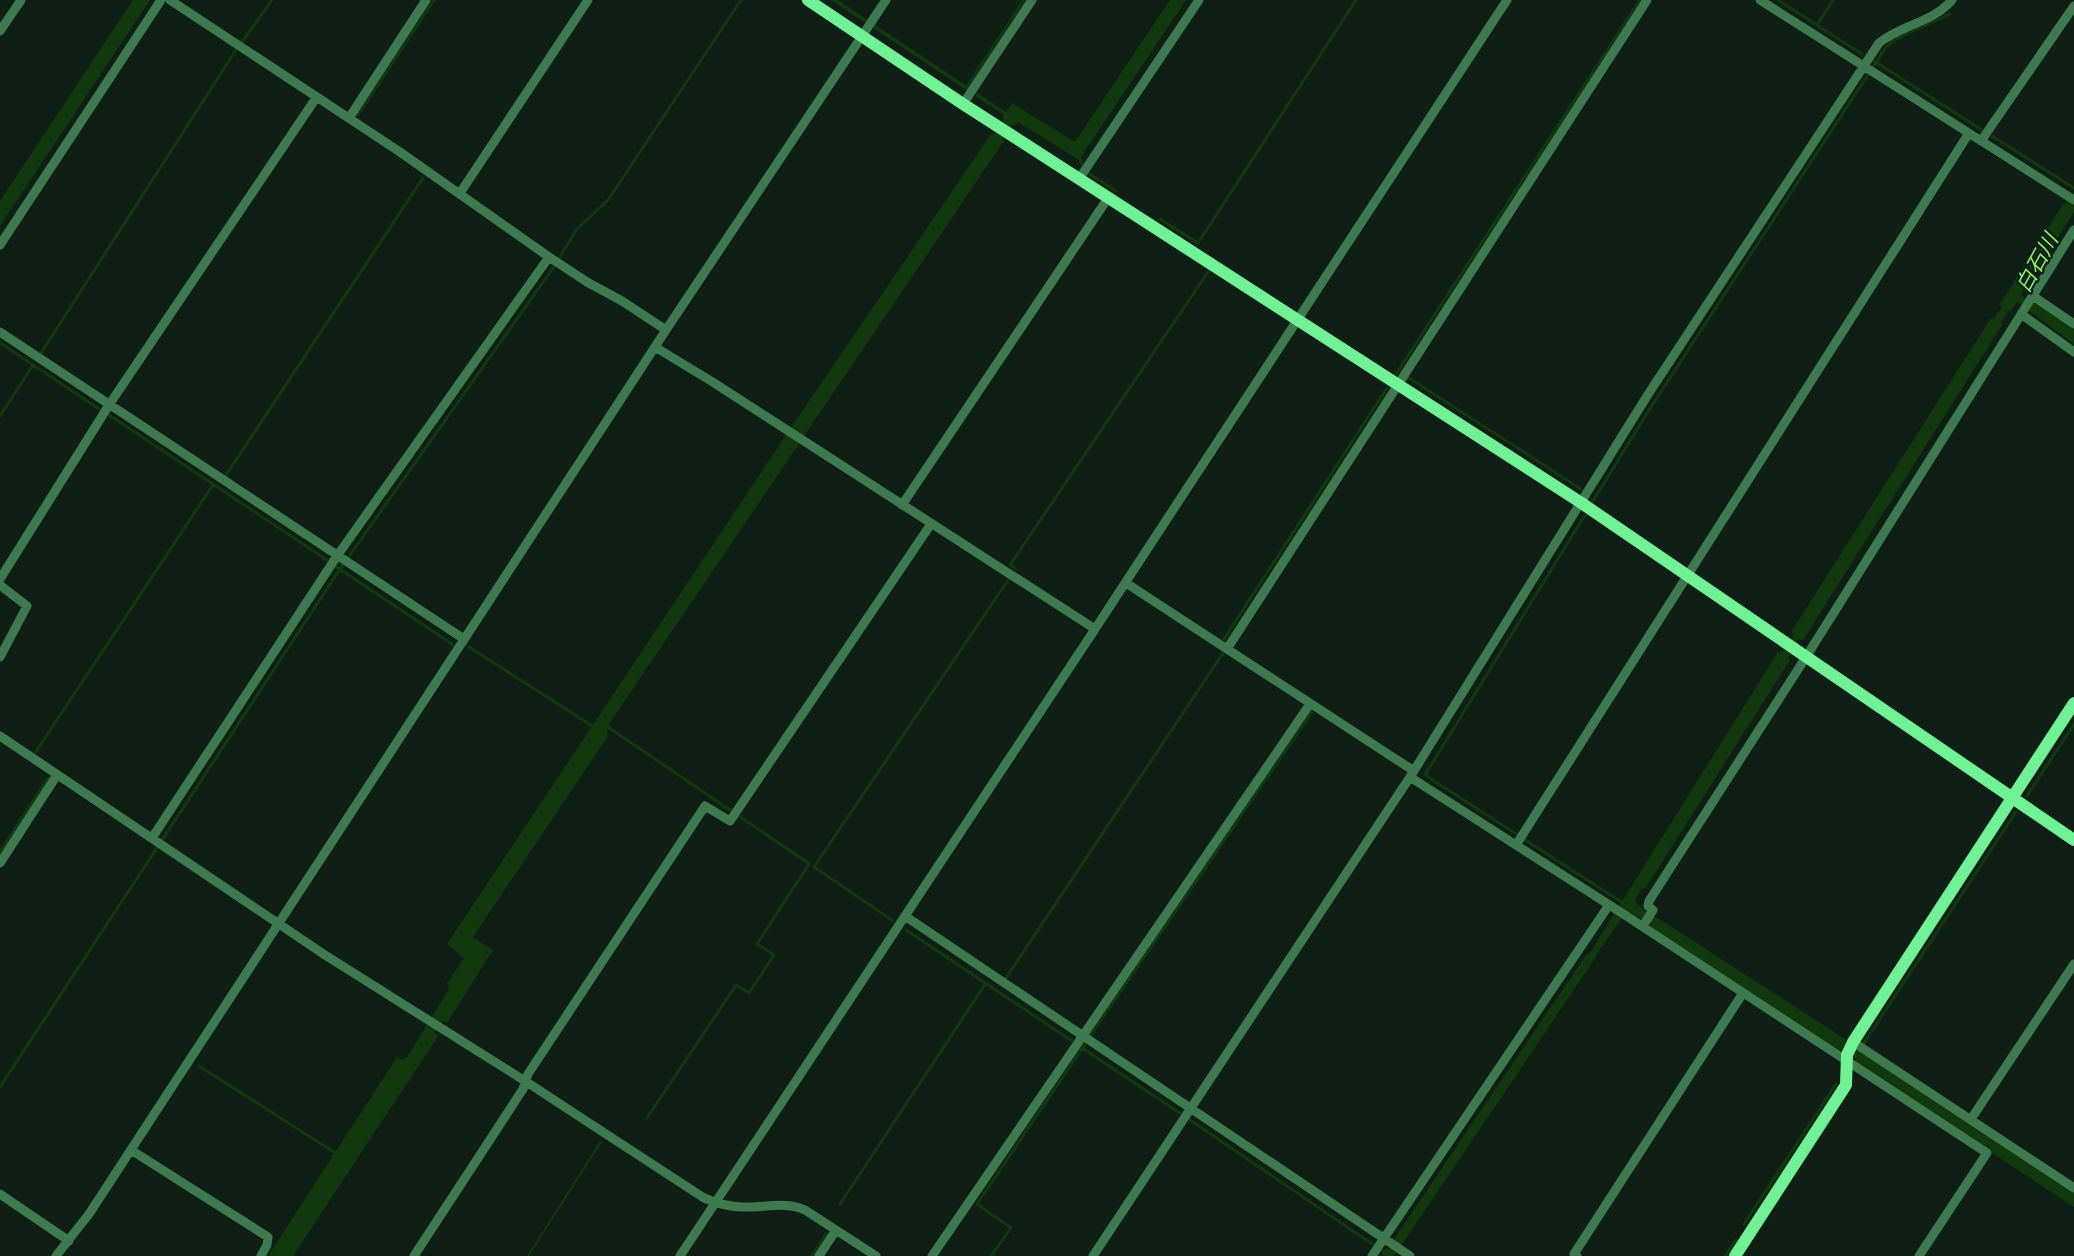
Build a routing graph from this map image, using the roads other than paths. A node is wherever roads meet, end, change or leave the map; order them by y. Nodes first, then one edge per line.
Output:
1 (21, 0) edge
2 (161, 0) edge
3 (170, 0) edge
4 (426, 0) edge
5 (588, 0) edge
6 (808, 0) edge
7 (885, 0) edge
8 (1032, 0) edge
9 (1199, 0) edge
10 (1507, 0) edge
11 (1647, 0) edge
12 (1760, 0) edge
13 (1952, 0) edge
14 (2074, 6) edge
15 (867, 28) junction
16 (0, 31) edge
17 (1869, 70) junction
18 (969, 96) junction
19 (316, 98) junction
20 (349, 118) junction
21 (1969, 133) junction
22 (1982, 141) junction
23 (1079, 179) junction
24 (460, 193) junction
25 (1108, 198) junction
26 (2071, 198) edge
27 (2074, 230) edge
28 (0, 244) edge
29 (554, 260) junction
30 (2032, 297) junction
31 (2022, 312) junction
32 (1298, 320) junction
33 (2074, 324) edge
34 (666, 330) junction
35 (0, 332) edge
36 (655, 347) junction
37 (2074, 352) edge
38 (1398, 384) junction
39 (109, 405) junction
40 (1580, 502) junction
41 (902, 505) junction
42 (931, 524) junction
43 (343, 560) junction
44 (1687, 575) junction
45 (0, 579) edge
46 (1126, 583) junction
47 (0, 585) edge
48 (1095, 629) junction
49 (465, 639) junction
50 (1227, 649) junction
51 (1802, 653) junction
52 (0, 657) edge
53 (2074, 703) edge
54 (1310, 704) junction
55 (0, 736) edge
56 (1412, 774) junction
57 (57, 775) junction
58 (2012, 798) junction
59 (1519, 840) junction
60 (2074, 840) edge
61 (158, 842) junction
62 (0, 863) edge
63 (1611, 906) junction
64 (905, 916) junction
65 (278, 925) junction
66 (1643, 927) junction
67 (2074, 964) edge
68 (1743, 993) junction
69 (1082, 1036) junction
70 (1854, 1050) junction
71 (525, 1081) junction
72 (1191, 1109) junction
73 (1971, 1119) junction
74 (131, 1150) junction
75 (2074, 1188) edge
76 (0, 1194) edge
77 (714, 1202) junction
78 (836, 1230) junction
79 (69, 1242) junction
80 (1380, 1246) edge
81 (1406, 1253) edge
82 (56, 1256) edge
83 (261, 1256) edge
84 (414, 1256) edge
85 (680, 1256) edge
86 (819, 1256) edge
87 (876, 1256) edge
88 (932, 1256) edge
89 (1093, 1256) edge
90 (1576, 1256) edge
91 (1735, 1256) edge
92 (1919, 1256) edge

1 - 16 street
2 - 28 street
3 - 19 street
4 - 20 street
5 - 24 street
6 - 15 street
7 - 15 street
8 - 18 street
9 - 23 street
10 - 32 street
11 - 38 street
12 - 17 street
13 - 17 street
14 - 22 street
15 - 18 street
15 - 34 street
17 - 21 street
17 - 40 street
18 - 23 street
19 - 20 street
19 - 39 street
20 - 24 street
21 - 22 street
21 - 44 street
22 - 26 street
23 - 25 street
24 - 29 street
25 - 32 street
25 - 41 street
27 - 30 street
29 - 34 street
29 - 43 street
30 - 31 street
30 - 33 street
31 - 37 street
31 - 51 street
32 - 38 street
32 - 46 street
34 - 36 street
35 - 39 street
36 - 41 street
36 - 49 street
38 - 40 street
38 - 50 street
39 - 43 street
39 - 45 street
40 - 44 street
40 - 56 street
41 - 42 street
42 - 48 street
42 - 71 street
43 - 49 street
43 - 61 street
44 - 51 street
44 - 59 street
46 - 48 street
46 - 50 street
47 - 52 street
48 - 64 street
49 - 65 street
50 - 54 street
51 - 58 street
51 - 66 street
53 - 58 street
54 - 56 street
54 - 69 street
55 - 57 street
56 - 59 street
56 - 72 street
57 - 61 street
57 - 62 street
58 - 60 street
58 - 70 street
59 - 63 street
61 - 65 street
63 - 66 street
63 - 80 street
64 - 69 street
64 - 77 street
65 - 71 street
65 - 74 street
66 - 68 street
67 - 73 street
68 - 70 street
68 - 90 street
69 - 72 street
69 - 88 street
70 - 73 street
70 - 91 street
70 - 92 street
71 - 77 street
71 - 84 street
72 - 80 street
72 - 89 street
73 - 75 street
74 - 79 street
74 - 83 street
76 - 79 street
77 - 78 street
77 - 85 street
78 - 86 street
78 - 87 street
79 - 82 street
80 - 81 street

